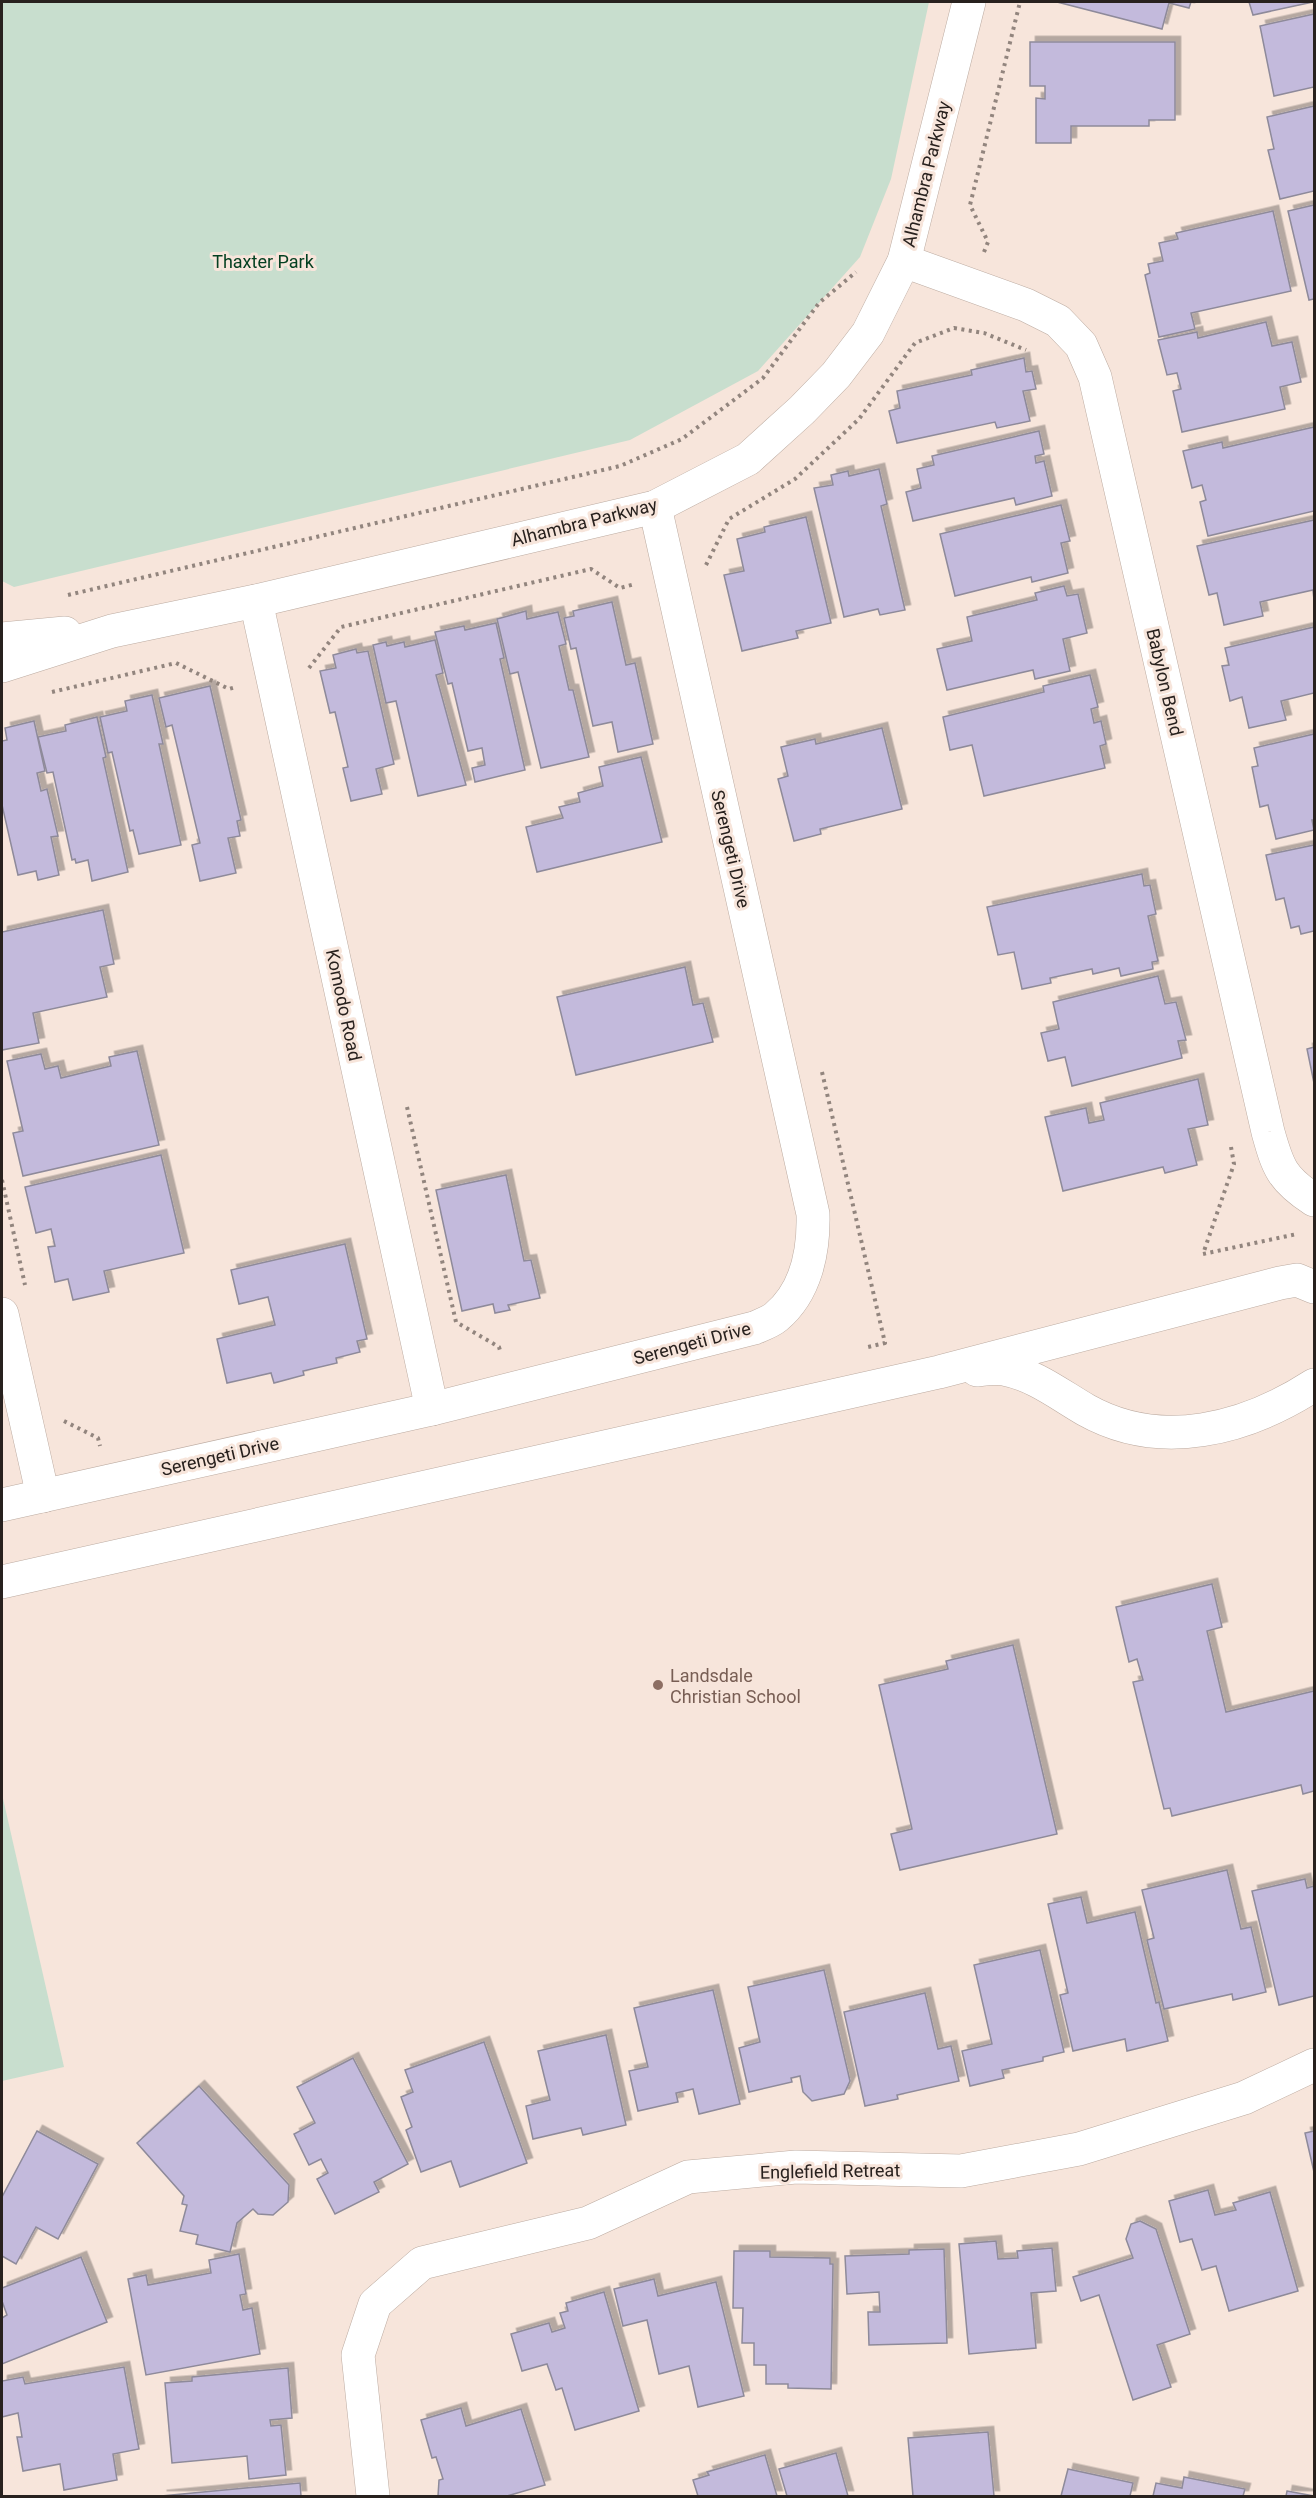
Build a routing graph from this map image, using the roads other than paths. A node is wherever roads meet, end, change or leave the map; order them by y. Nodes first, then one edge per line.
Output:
1 (969, 2) edge
2 (904, 261) junction
3 (655, 507) junction
4 (256, 600) junction
5 (112, 631) junction
6 (2, 639) edge
7 (2, 666) edge
8 (1314, 1200) edge
9 (1314, 1287) edge
10 (2, 1314) edge
11 (939, 1372) junction
12 (1314, 1385) edge
13 (432, 1409) junction
14 (43, 1496) junction
15 (2, 1505) edge
16 (2, 1582) edge
17 (1314, 2065) edge
18 (373, 2496) edge

1 - 2 street, Alhambra Parkway
2 - 3 street, Alhambra Parkway
2 - 8 street, Babylon Bend
3 - 4 street, Alhambra Parkway
3 - 13 street, Serengeti Drive
4 - 5 street, Alhambra Parkway
4 - 13 street, Komodo Road
5 - 6 street, Alhambra Parkway
5 - 7 street, Alhambra Parkway
9 - 11 street
10 - 14 street
11 - 12 street
11 - 16 street
13 - 14 street, Serengeti Drive
14 - 15 street, Serengeti Drive
17 - 18 street, Englefield Retreat

